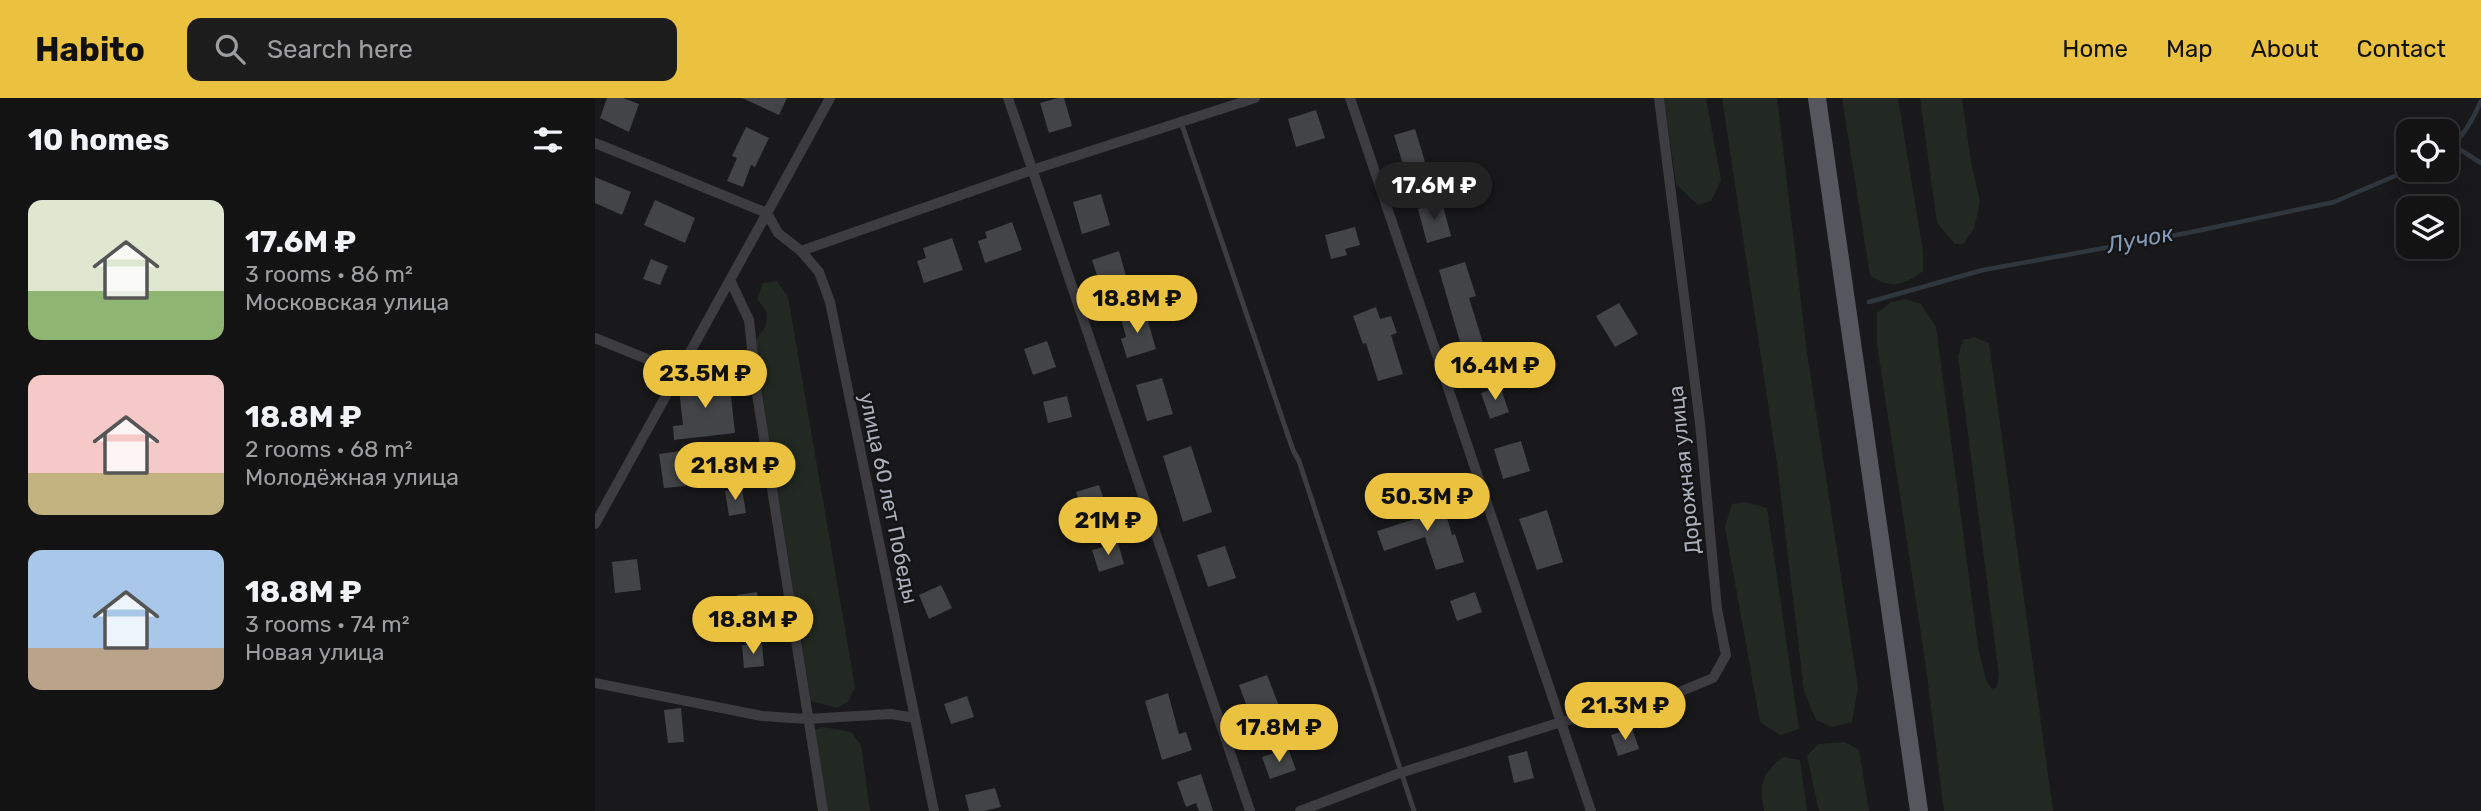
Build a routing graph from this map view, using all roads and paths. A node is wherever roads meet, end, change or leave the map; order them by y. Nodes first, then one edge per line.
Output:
1 (830, 98) edge
2 (1008, 98) edge
3 (1255, 98) edge
4 (1350, 98) edge
5 (1659, 98) edge
6 (1817, 98) edge
7 (1181, 122) junction
8 (595, 143) edge
9 (1032, 170) junction
10 (767, 213) junction
11 (801, 251) junction
12 (730, 280) junction
13 (595, 338) edge
14 (679, 372) junction
15 (595, 524) edge
16 (595, 683) edge
17 (915, 718) junction
18 (807, 719) junction
19 (1561, 722) junction
20 (1400, 773) junction
21 (823, 811) edge
22 (934, 811) edge
23 (1250, 811) edge
24 (1300, 811) edge
25 (1414, 811) edge
26 (1591, 811) edge
27 (1919, 811) edge

1 - 10 street
2 - 9 street
3 - 7 street
4 - 19 street
5 - 19 street, Дорожная улица
6 - 27 main road
7 - 9 street
7 - 20 lane
8 - 10 street
9 - 11 street
9 - 23 street
10 - 11 street, улица 60 лет Победы
10 - 12 street
11 - 17 street, улица 60 лет Победы
12 - 14 street
12 - 18 street
13 - 14 street
14 - 15 street
16 - 18 street
17 - 18 street
17 - 22 street, улица 60 лет Победы
18 - 21 street
19 - 20 street, Дорожная улица
19 - 26 street
20 - 24 street, Дорожная улица
20 - 25 lane

